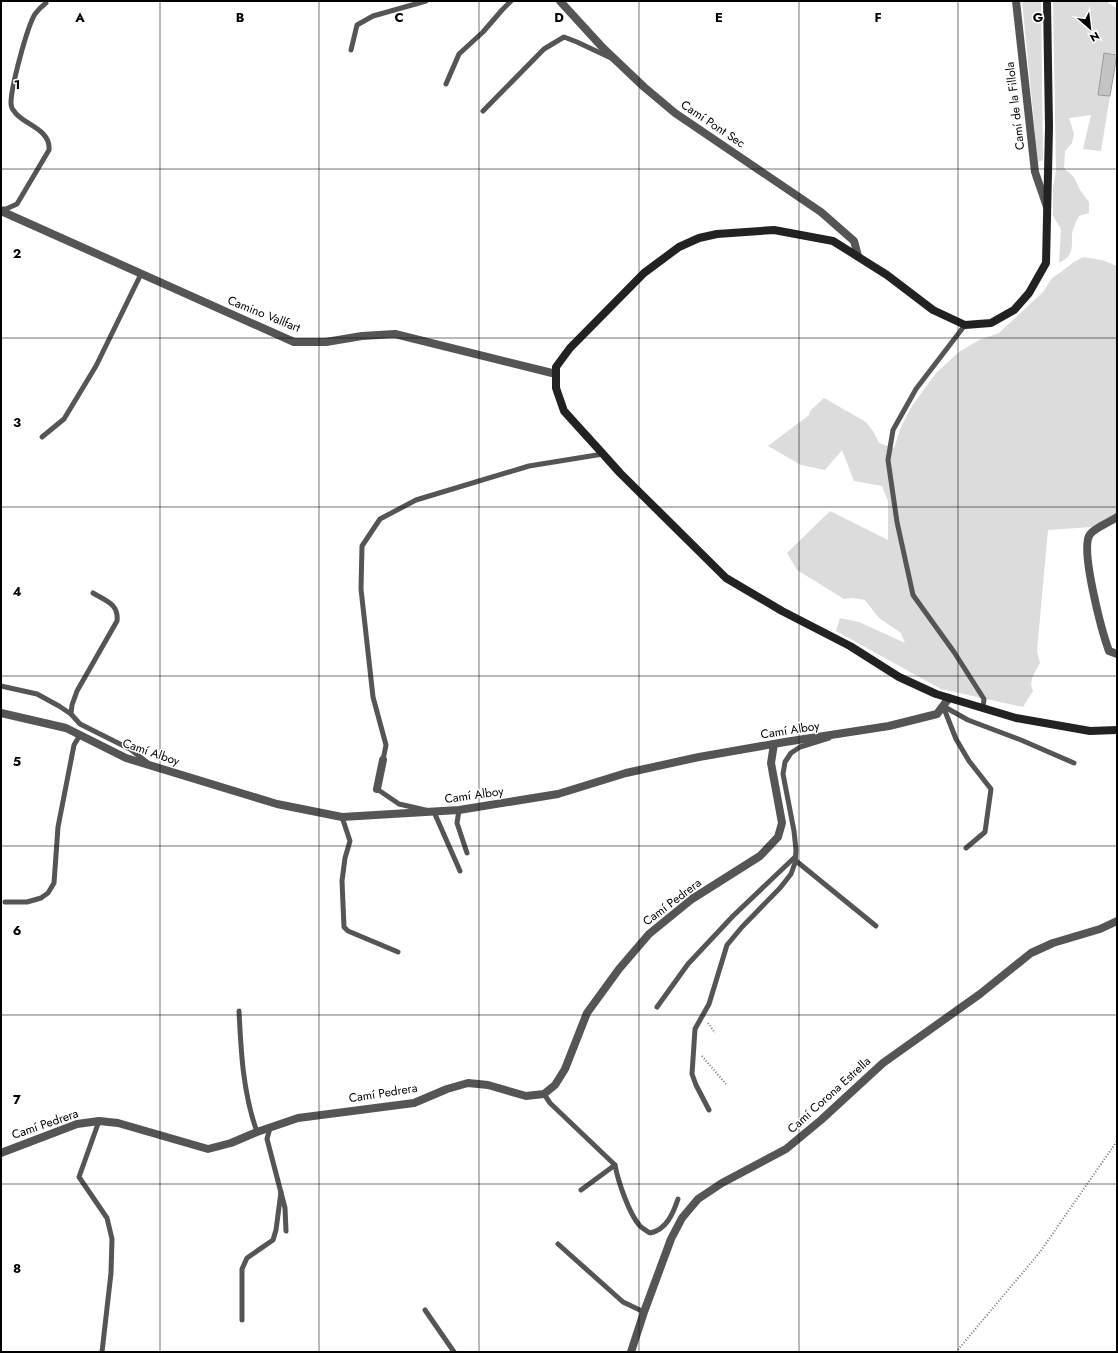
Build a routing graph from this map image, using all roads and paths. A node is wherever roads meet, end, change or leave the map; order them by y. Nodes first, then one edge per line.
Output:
1 (45, 1) edge
2 (426, 1) edge
3 (511, 1) edge
4 (560, 1) edge
5 (1016, 1) edge
6 (1047, 1) edge
7 (350, 50) dead end
8 (615, 60) junction
9 (446, 84) dead end
10 (483, 111) dead end
11 (1047, 207) junction
12 (1, 210) edge
13 (858, 256) junction
14 (141, 274) junction
15 (965, 325) junction
16 (556, 374) junction
17 (42, 437) dead end
18 (603, 454) junction
19 (1117, 517) edge
20 (93, 593) dead end
21 (1117, 654) edge
22 (1, 686) edge
23 (949, 698) junction
24 (943, 706) junction
25 (983, 708) junction
26 (1, 713) edge
27 (70, 714) junction
28 (1117, 730) edge
29 (847, 733) junction
30 (80, 735) junction
31 (774, 744) junction
32 (383, 760) joint
33 (1074, 763) dead end
34 (152, 766) junction
35 (377, 789) joint
36 (459, 810) junction
37 (434, 812) junction
38 (342, 817) junction
39 (966, 848) dead end
40 (467, 853) dead end
41 (795, 859) junction
42 (460, 871) dead end
43 (5, 902) dead end
44 (1117, 921) edge
45 (876, 926) dead end
46 (398, 952) dead end
47 (657, 1007) dead end
48 (239, 1011) dead end
49 (703, 1015) junction
50 (715, 1033) dead end
51 (693, 1046) junction
52 (726, 1084) dead end
53 (544, 1094) junction
54 (709, 1110) dead end
55 (99, 1121) junction
56 (270, 1128) junction
57 (257, 1132) junction
58 (1117, 1141) edge
59 (1, 1153) edge
60 (615, 1165) junction
61 (581, 1190) dead end
62 (281, 1192) junction
63 (678, 1199) dead end
64 (286, 1231) dead end
65 (558, 1244) dead end
66 (425, 1310) dead end
67 (644, 1312) junction
68 (242, 1320) dead end
69 (102, 1352) edge
70 (454, 1352) edge
71 (631, 1352) edge
72 (956, 1352) edge

1 - 12 lane
2 - 7 lane
3 - 9 lane
4 - 8 street, Camí Pont Sec
5 - 11 street, Camí de la Fillola
6 - 11 main road
8 - 10 lane
8 - 13 street, Camí Pont Sec
11 - 15 main road
12 - 14 street, Camino Vallfart
13 - 15 main road
13 - 16 main road
14 - 16 street, Camino Vallfart
14 - 17 lane
15 - 25 lane
16 - 18 main road
18 - 23 main road
18 - 32 lane
19 - 21 street
20 - 27 lane
22 - 27 lane
23 - 24 street, Camí Alboy
23 - 25 main road
24 - 29 street, Camí Alboy
24 - 33 lane
24 - 39 lane
25 - 28 main road
26 - 30 street, Camí Alboy
27 - 34 lane
29 - 31 street, Camí Alboy
29 - 41 lane
30 - 34 street, Camí Alboy
30 - 43 lane
31 - 36 street, Camí Alboy
31 - 53 street, Camí Pedrera
32 - 35 street
34 - 38 street, Camí Alboy
35 - 37 lane
36 - 37 street, Camí Alboy
36 - 40 lane
37 - 38 street, Camí Alboy
37 - 42 lane
38 - 46 lane
41 - 45 lane
41 - 47 lane
41 - 49 lane
44 - 67 street, Camí Corona Estrella
48 - 57 lane
49 - 50 path
49 - 51 lane
51 - 52 path
51 - 54 lane
53 - 56 street, Camí Pedrera
53 - 60 lane
55 - 57 street, Camí Pedrera
55 - 59 street, Camí Pedrera
55 - 69 lane
56 - 57 street, Camí Pedrera
56 - 62 lane
58 - 72 path
60 - 61 lane
60 - 63 lane
62 - 64 lane
62 - 68 lane
65 - 67 lane
66 - 70 lane
67 - 71 street, Camí Corona Estrella

